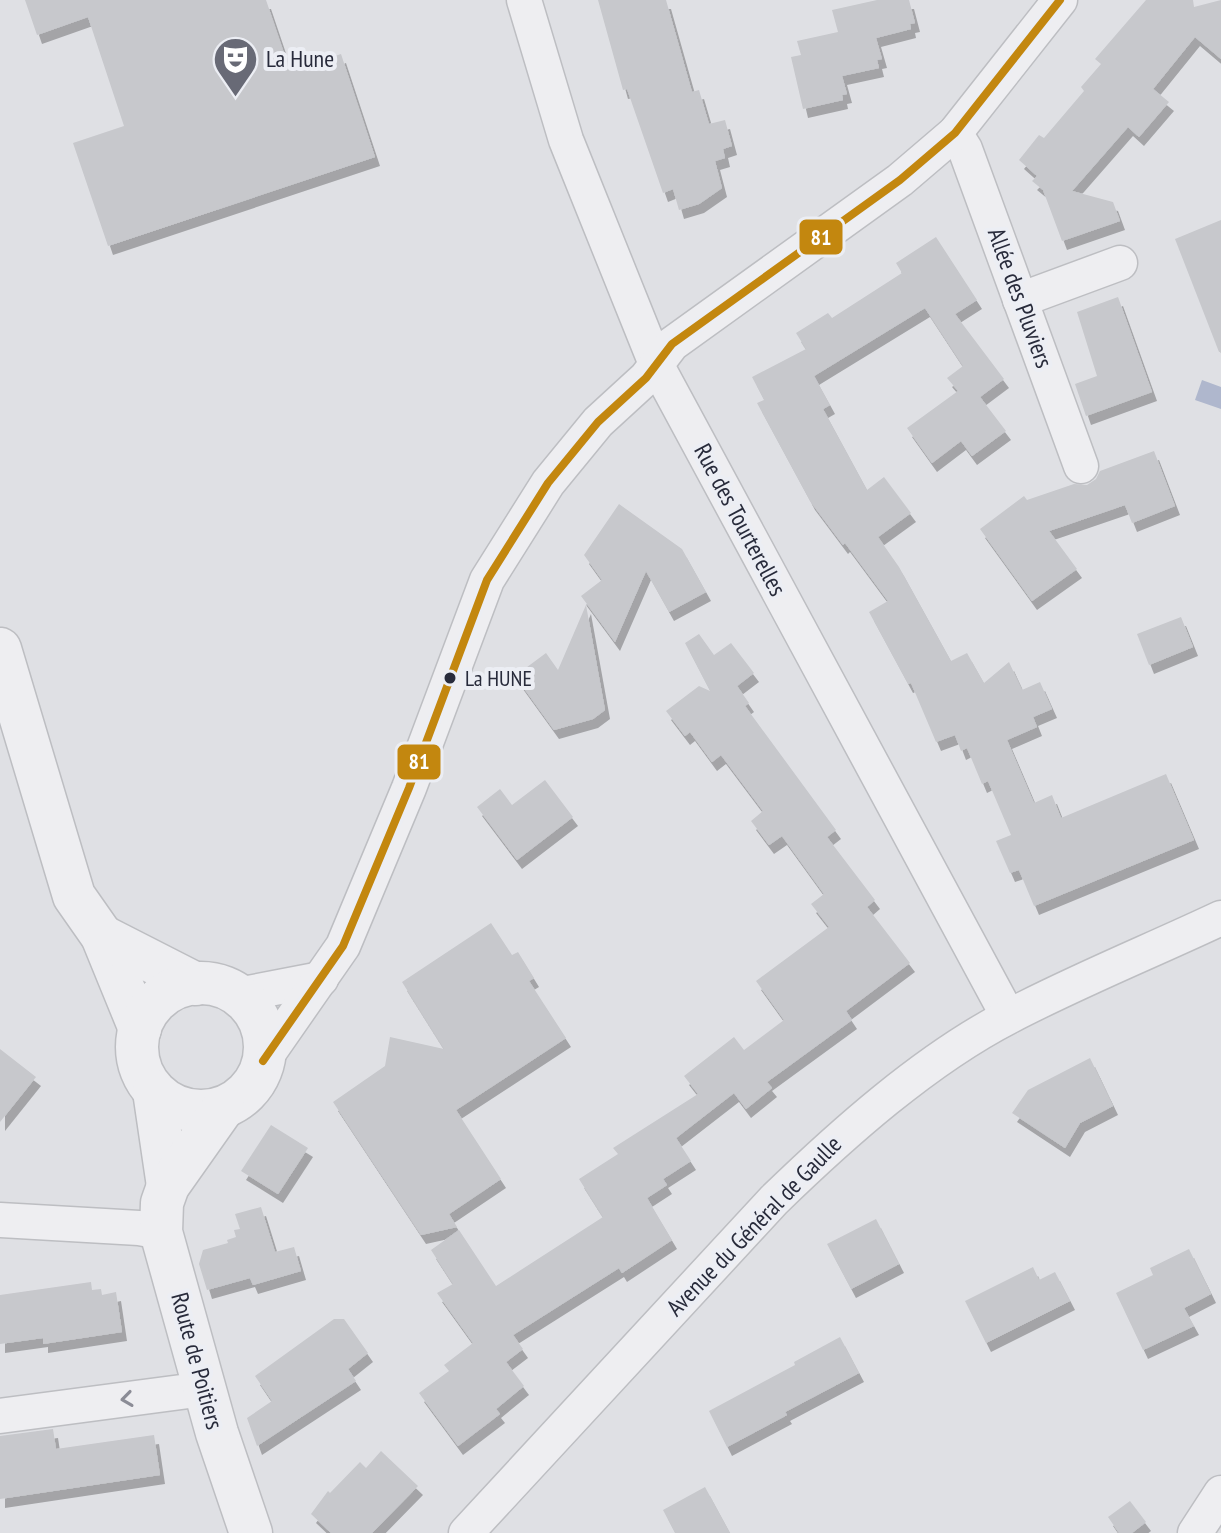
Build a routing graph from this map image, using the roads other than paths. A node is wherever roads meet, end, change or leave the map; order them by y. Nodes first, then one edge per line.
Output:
1 (524, 0) edge
2 (1060, 0) edge
3 (955, 133) junction
4 (1120, 263) dead end
5 (1020, 300) junction
6 (656, 364) junction
7 (1081, 466) dead end
8 (0, 649) edge
9 (1221, 918) edge
10 (102, 936) junction
11 (321, 979) junction
12 (196, 984) junction
13 (238, 995) junction
14 (1008, 1016) junction
15 (140, 1029) junction
16 (263, 1061) junction
17 (154, 1091) junction
18 (223, 1108) junction
19 (168, 1186) junction
20 (0, 1220) edge
21 (161, 1232) junction
22 (204, 1389) junction
23 (0, 1416) edge
24 (1221, 1493) edge
25 (251, 1533) edge
26 (466, 1533) edge
27 (1195, 1533) edge

1 - 6 street, Rue des Tourterelles
2 - 3 street
3 - 5 street, Allée des Pluviers
3 - 6 street
4 - 5 street
5 - 7 street, Allée des Pluviers
6 - 11 street
6 - 14 street, Rue des Tourterelles
8 - 10 street
9 - 14 street, Avenue du Général de Gaulle
10 - 12 street
10 - 15 street
11 - 13 street
11 - 16 street
12 - 13 street
12 - 15 street
13 - 16 street
14 - 26 street, Avenue du Général de Gaulle
15 - 17 street
16 - 18 street
17 - 18 street
17 - 19 street, Route de Poitiers
18 - 19 street, Route de Poitiers
19 - 21 street, Route de Poitiers
20 - 21 street
21 - 22 street, Route de Poitiers
22 -> 23 street
22 - 25 street, Route de Poitiers
24 - 27 street

